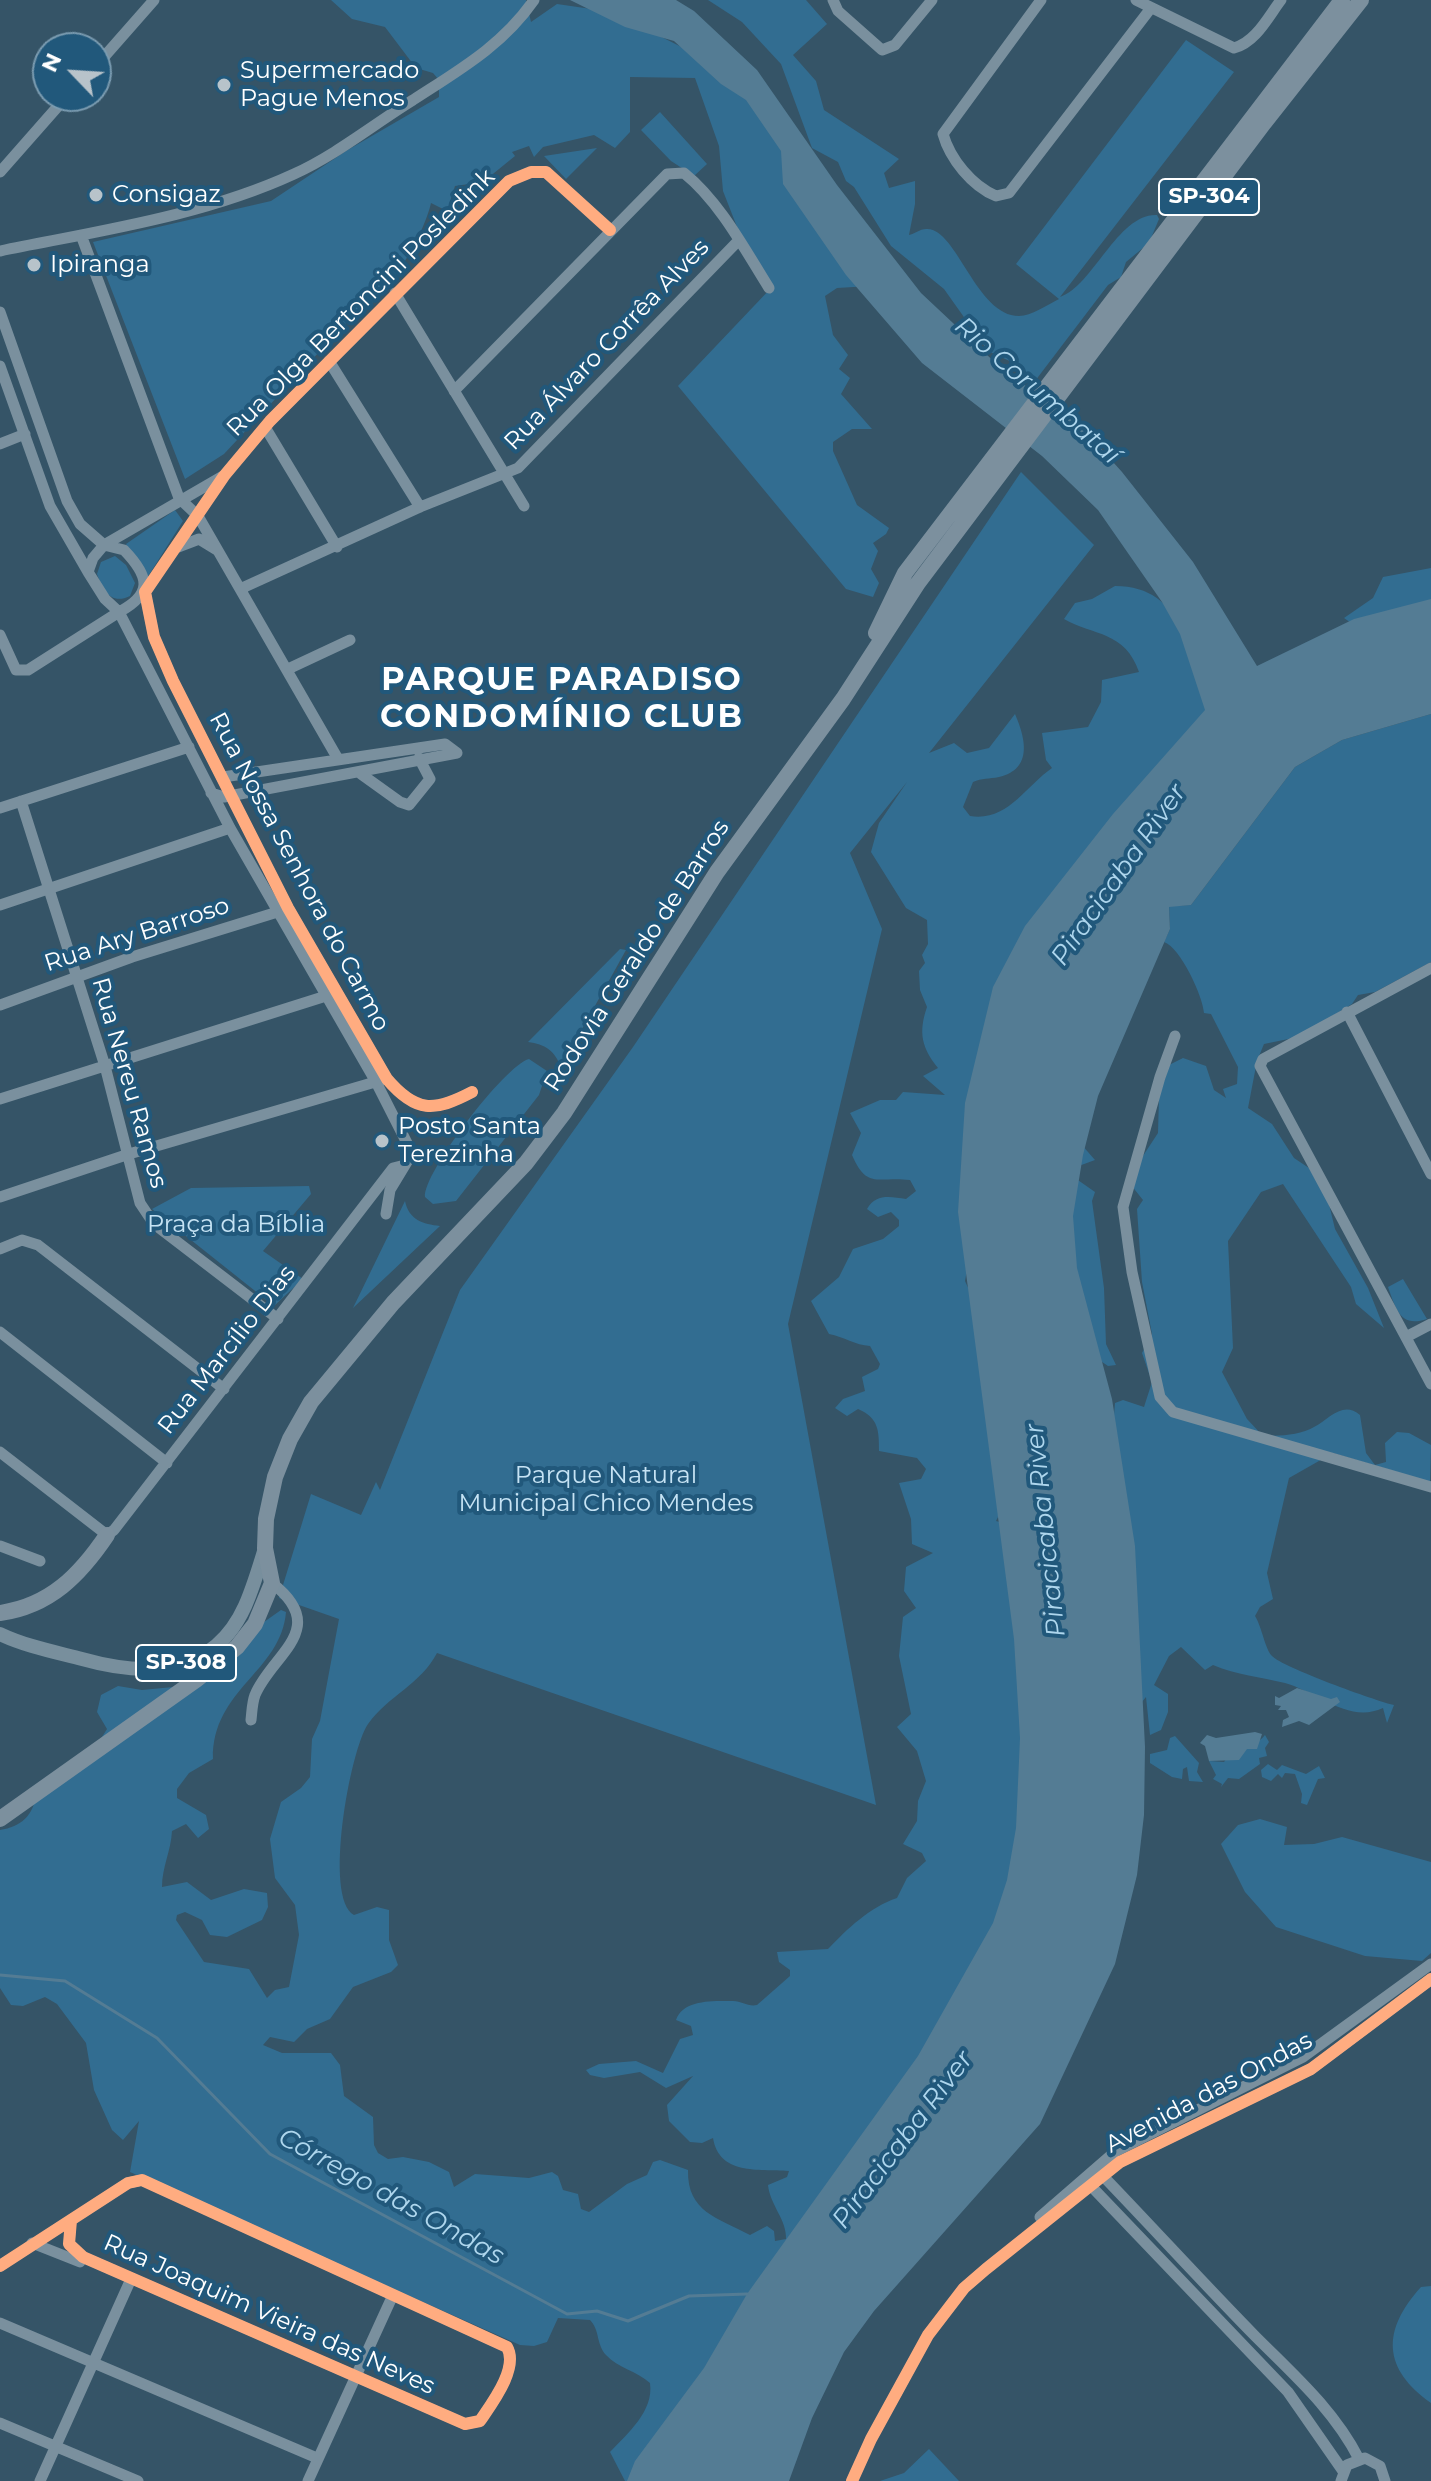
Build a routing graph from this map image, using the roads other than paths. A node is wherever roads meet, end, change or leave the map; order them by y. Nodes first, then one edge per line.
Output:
1 (154, 0) edge
2 (534, 0) edge
3 (833, 0) edge
4 (932, 0) edge
5 (1041, 0) edge
6 (1136, 0) edge
7 (1281, 0) edge
8 (1361, 0) edge
9 (1151, 8) junction
10 (1341, 9) edge
11 (112, 48) edge
12 (53, 112) edge
13 (0, 172) edge
14 (610, 230) junction
15 (81, 235) junction
16 (739, 240) junction
17 (0, 251) edge
18 (769, 288) dead end
19 (395, 293) junction
20 (0, 312) edge
21 (329, 361) junction
22 (0, 366) edge
23 (454, 391) junction
24 (265, 427) junction
25 (25, 434) junction
26 (0, 444) edge
27 (224, 476) junction
28 (505, 476) junction
29 (179, 498) junction
30 (524, 506) dead end
31 (420, 507) junction
32 (198, 516) junction
33 (104, 545) junction
34 (178, 547) junction
35 (337, 547) junction
36 (217, 550) junction
37 (88, 572) junction
38 (240, 589) junction
39 (145, 592) junction
40 (119, 612) junction
41 (0, 635) edge
42 (350, 640) dead end
43 (288, 669) junction
44 (189, 747) junction
45 (410, 749) junction
46 (338, 759) junction
47 (423, 762) junction
48 (361, 774) junction
49 (223, 777) junction
50 (211, 793) junction
51 (233, 794) junction
52 (21, 801) junction
53 (0, 808) edge
54 (230, 828) junction
55 (51, 888) junction
56 (0, 905) edge
57 (284, 910) junction
58 (1431, 968) edge
59 (76, 978) junction
60 (326, 996) junction
61 (0, 1005) edge
62 (1347, 1012) junction
63 (1175, 1036) dead end
64 (105, 1066) junction
65 (381, 1081) junction
66 (472, 1092) dead end
67 (0, 1099) edge
68 (129, 1154) junction
69 (405, 1165) junction
70 (1431, 1174) edge
71 (0, 1197) edge
72 (386, 1214) dead end
73 (0, 1249) edge
74 (278, 1319) junction
75 (1431, 1324) edge
76 (0, 1332) edge
77 (1406, 1337) junction
78 (1431, 1384) edge
79 (224, 1389) junction
80 (0, 1452) edge
81 (167, 1463) junction
82 (1431, 1487) edge
83 (110, 1533) junction
84 (0, 1546) edge
85 (265, 1548) junction
86 (40, 1561) dead end
87 (272, 1583) junction
88 (0, 1613) edge
89 (2, 1636) edge
90 (251, 1720) dead end
91 (0, 1819) edge
92 (1431, 1964) edge
93 (1431, 1979) edge
94 (1103, 2176) junction
95 (1090, 2185) junction
96 (71, 2220) junction
97 (32, 2243) junction
98 (1011, 2250) junction
99 (0, 2266) edge
100 (100, 2266) junction
101 (131, 2279) junction
102 (393, 2295) junction
103 (0, 2323) edge
104 (1257, 2338) junction
105 (1244, 2347) junction
106 (91, 2364) junction
107 (357, 2375) junction
108 (1301, 2379) junction
109 (1288, 2392) junction
110 (0, 2423) edge
111 (56, 2445) junction
112 (317, 2458) junction
113 (1359, 2459) junction
114 (1342, 2476) edge
115 (40, 2481) edge
116 (138, 2481) edge
117 (308, 2481) edge
118 (852, 2481) edge
119 (1385, 2481) edge

1 - 11 street
2 - 15 street
3 - 4 street
5 - 9 street
6 - 9 street
7 - 9 street
8 - 10 highway, Rodovia Geraldo de Barros / SP-304
10 - 85 highway, Rodovia Geraldo de Barros / SP-304
12 - 13 street
14 - 16 street
14 - 19 street, Rua Olga Bertoncini Posledink
14 - 23 street
15 - 17 street
15 - 29 street
16 - 18 street
16 - 28 street, Rua Álvaro Corrêa Alves
19 - 21 street, Rua Olga Bertoncini Posledink
19 - 23 street
20 - 33 street
21 - 24 street, Rua Olga Bertoncini Posledink
21 - 31 street
22 - 25 street
23 - 28 street
24 - 27 street, Rua Olga Bertoncini Posledink
24 - 35 street
25 - 26 street
25 - 37 street
27 - 29 street
27 - 32 street, Rua Olga Bertoncini Posledink
28 - 30 street
28 - 31 street, Rua Álvaro Corrêa Alves
29 - 32 street
29 - 33 street
31 - 35 street, Rua Álvaro Corrêa Alves
32 - 34 street, Rua Olga Bertoncini Posledink
32 - 36 street
33 - 37 street
33 - 39 street
34 - 36 street
34 - 39 street, Rua Olga Bertoncini Posledink
35 - 38 street, Rua Álvaro Corrêa Alves
36 - 38 street
37 - 40 street
38 - 43 street
39 - 40 street
39 - 49 street, Rua Nossa Senhora do Carmo
40 - 41 street
40 - 44 street, Rua Nossa Senhora do Carmo
42 - 43 street
43 - 46 street
44 - 50 street, Rua Nossa Senhora do Carmo
44 - 52 street
45 - 46 street
45 - 47 street
45 - 47 street
46 - 49 street
47 - 48 street
47 - 48 street
48 - 51 street
49 - 51 street, Rua Nossa Senhora do Carmo
50 - 51 street
50 - 54 street, Rua Nossa Senhora do Carmo
51 - 57 street, Rua Nossa Senhora do Carmo
52 - 53 street
52 - 55 street, Rua Nereu Ramos
54 - 55 street
54 - 57 street, Rua Nossa Senhora do Carmo
55 - 56 street
55 - 59 street, Rua Nereu Ramos
57 - 59 street, Rua Ary Barroso
57 - 60 street, Rua Nossa Senhora do Carmo
57 - 65 street, Rua Nossa Senhora do Carmo
58 - 62 street
59 - 61 street, Rua Ary Barroso
59 - 64 street, Rua Nereu Ramos
60 - 64 street
60 - 65 street, Rua Nossa Senhora do Carmo
62 - 70 street
62 - 77 street
63 - 82 street
64 - 67 street
64 - 68 street, Rua Nereu Ramos
65 - 66 street, Rua Nossa Senhora do Carmo
65 - 68 street
65 - 69 street, Rua Nossa Senhora do Carmo
68 - 71 street
68 - 74 street, Rua Nereu Ramos
69 - 72 street
69 - 74 street, Rua Marcílio Dias
73 - 79 street
74 - 79 street, Rua Marcílio Dias
75 - 77 street
76 - 81 street
77 - 78 street
79 - 81 street, Rua Marcílio Dias
80 - 83 street
81 - 83 street, Rua Marcílio Dias
83 - 88 highway
84 - 86 street
85 - 87 highway, Rodovia Geraldo de Barros
85 - 89 main road, SP-308
87 - 90 street
87 - 91 highway
92 - 98 street, Avenida das Ondas
93 - 94 street, Avenida das Ondas
94 - 95 street, Avenida das Ondas
94 - 104 street
95 - 98 street, Avenida das Ondas
95 - 105 street
96 - 97 street
96 - 100 street, Rua Joaquim Vieira das Neves
96 - 102 street
97 - 99 street
97 - 100 street, Rua Joaquim Vieira das Neves
98 - 118 street, Avenida das Ondas
100 - 101 street, Rua Joaquim Vieira das Neves
101 - 106 street
101 - 107 street, Rua Joaquim Vieira das Neves
102 - 107 street
102 - 107 street, Rua Joaquim Vieira das Neves
103 - 106 street
104 - 105 street
104 - 108 street
105 - 109 street
106 - 111 street
106 - 112 street
107 - 112 street
108 - 109 street
108 - 113 street
109 - 114 street
110 - 111 street
111 - 115 street
111 - 116 street
112 - 117 street
113 - 114 street
113 - 119 street

